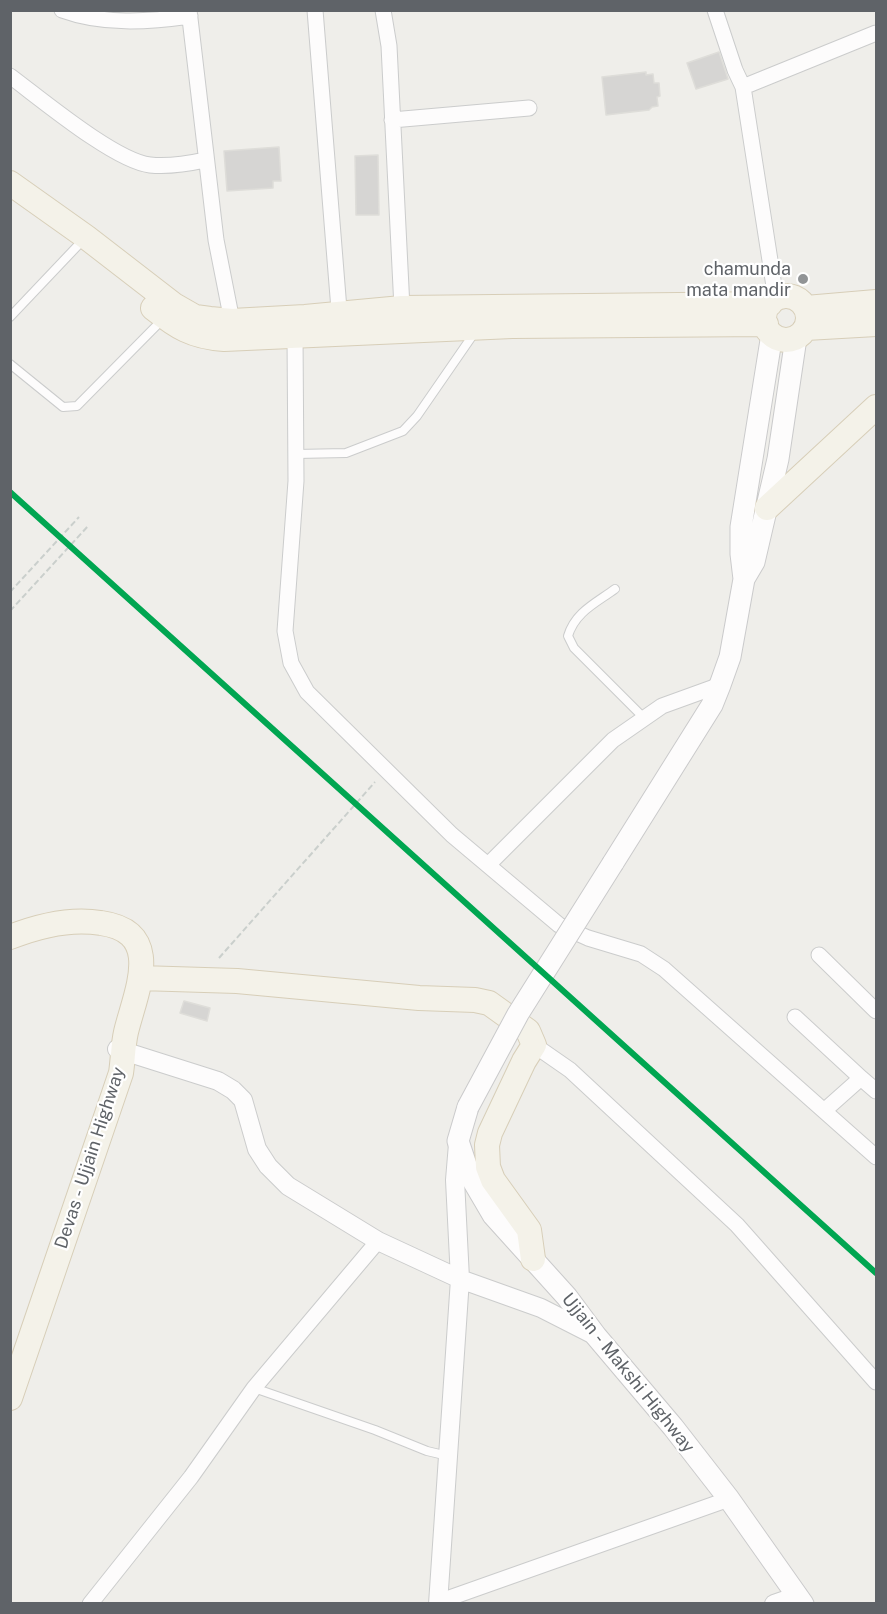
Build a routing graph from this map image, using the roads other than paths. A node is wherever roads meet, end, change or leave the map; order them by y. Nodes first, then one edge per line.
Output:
1 (62, 10) edge
2 (315, 10) edge
3 (383, 10) edge
4 (715, 10) edge
5 (189, 13) edge
6 (876, 33) edge
7 (10, 76) edge
8 (743, 87) junction
9 (529, 108) dead end
10 (392, 120) junction
11 (205, 160) junction
12 (10, 183) edge
13 (10, 203) edge
14 (80, 243) junction
15 (876, 302) edge
16 (402, 308) junction
17 (170, 311) junction
18 (771, 315) junction
19 (10, 316) edge
20 (232, 321) junction
21 (341, 324) junction
22 (876, 324) edge
23 (803, 325) junction
24 (478, 328) junction
25 (296, 336) junction
26 (10, 364) edge
27 (876, 407) edge
28 (296, 454) junction
29 (767, 507) junction
30 (744, 579) junction
31 (615, 590) dead end
32 (720, 685) junction
33 (644, 718) junction
34 (489, 864) junction
35 (10, 937) edge
36 (819, 955) dead end
37 (140, 978) junction
38 (876, 1011) edge
39 (795, 1017) dead end
40 (122, 1045) junction
41 (534, 1045) junction
42 (861, 1078) junction
43 (876, 1091) edge
44 (825, 1110) junction
45 (458, 1141) junction
46 (876, 1157) edge
47 (378, 1240) junction
48 (533, 1259) junction
49 (460, 1279) junction
50 (596, 1336) junction
51 (10, 1355) edge
52 (876, 1382) edge
53 (254, 1388) junction
54 (10, 1398) edge
55 (448, 1456) junction
56 (729, 1499) junction
57 (800, 1600) edge
58 (438, 1603) edge
59 (90, 1604) edge
60 (774, 1604) edge

1 - 5 street
2 - 21 street
3 - 10 street
4 - 8 street
5 - 11 street
6 - 8 street
7 - 11 street
8 - 18 street
9 - 10 street
10 - 16 street
11 - 20 street
12 - 14 main road
13 - 14 main road
14 - 17 main road
14 - 19 lane
15 - 23 main road
16 - 18 main road
16 - 21 main road
17 - 20 main road
17 - 25 main road
17 - 26 lane
18 - 23 main road
18 - 23 main road
18 - 24 main road
18 - 30 main road
20 - 21 main road
21 - 24 main road
21 - 25 main road
22 - 23 main road
23 - 29 main road
24 - 28 lane
25 - 28 street
27 - 29 main road
28 - 34 street
29 - 30 main road
30 - 32 main road
31 - 33 lane
32 - 33 street
32 - 45 main road, bridge
33 - 34 street
34 - 44 street
35 - 37 main road
36 - 38 street
37 - 40 main road
37 - 41 main road
39 - 42 street
40 - 47 street
40 - 51 main road, Devas - Ujjain Highway
40 - 54 main road, Devas - Ujjain Highway
41 - 48 main road
41 - 52 street
42 - 43 street
42 - 44 street
44 - 46 street
45 - 48 main road, Ujjain - Makshi Highway
45 - 49 street
47 - 49 street
47 - 53 street
48 - 50 main road, Ujjain - Makshi Highway
49 - 50 street
49 - 55 street
50 - 56 main road, Ujjain - Makshi Highway
53 - 55 lane
53 - 59 street
55 - 58 street
56 - 57 main road, Ujjain - Makshi Highway
56 - 58 street
57 - 60 street

